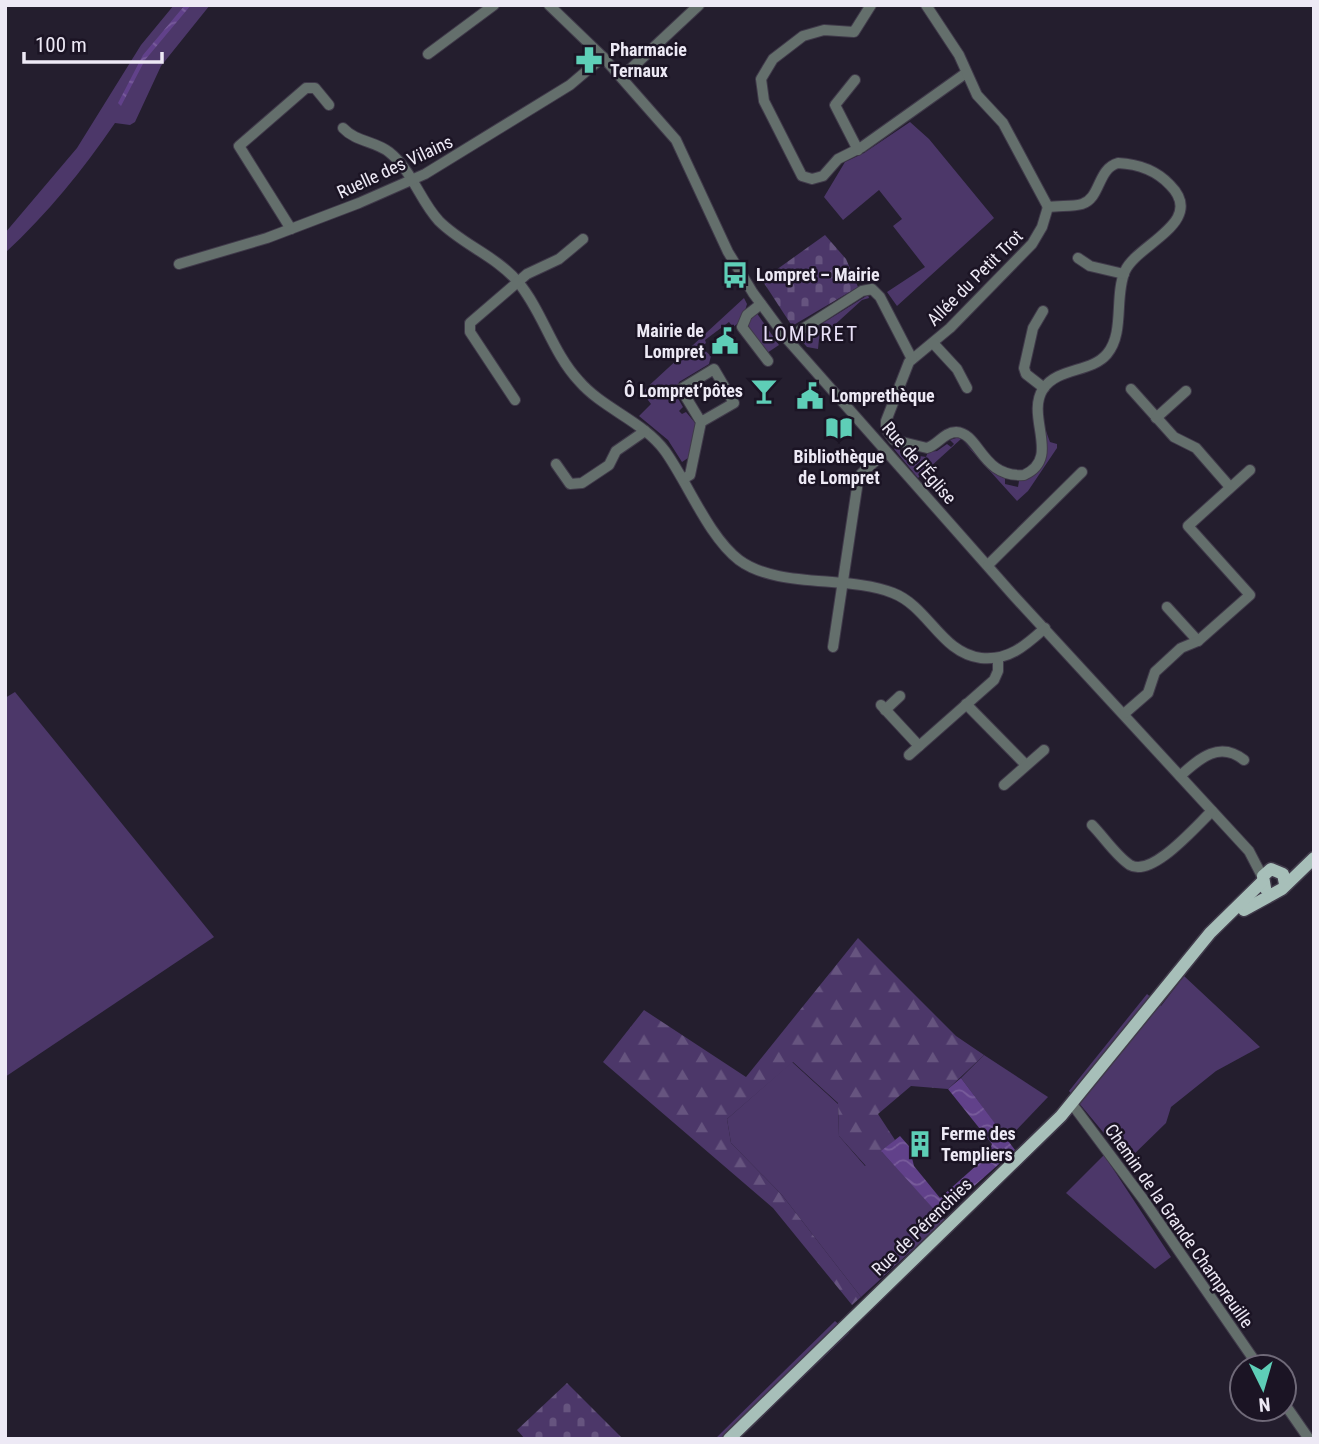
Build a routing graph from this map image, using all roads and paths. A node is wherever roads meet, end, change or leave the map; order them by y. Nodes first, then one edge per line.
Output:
1 (494, 5) edge
2 (549, 5) edge
3 (699, 5) edge
4 (871, 5) edge
5 (926, 5) edge
6 (428, 54) dead end
7 (603, 57) junction
8 (966, 74) junction
9 (622, 77) junction
10 (855, 80) dead end
11 (329, 105) dead end
12 (343, 128) dead end
13 (858, 150) junction
14 (411, 180) junction
15 (1048, 206) junction
16 (291, 229) junction
17 (583, 239) dead end
18 (1078, 258) dead end
19 (179, 264) dead end
20 (1124, 274) junction
21 (518, 282) junction
22 (761, 304) junction
23 (1043, 311) dead end
24 (787, 339) junction
25 (933, 343) junction
26 (912, 359) junction
27 (768, 361) dead end
28 (967, 388) dead end
29 (1044, 388) junction
30 (1131, 389) dead end
31 (1186, 391) dead end
32 (515, 400) dead end
33 (1156, 418) junction
34 (701, 422) junction
35 (645, 432) junction
36 (894, 440) junction
37 (884, 450) junction
38 (556, 464) dead end
39 (1250, 470) dead end
40 (1082, 472) dead end
41 (683, 480) junction
42 (1230, 487) junction
43 (988, 565) junction
44 (843, 584) junction
45 (1167, 607) dead end
46 (1045, 628) junction
47 (1198, 641) junction
48 (833, 647) dead end
49 (998, 658) junction
50 (900, 696) dead end
51 (966, 705) junction
52 (1125, 713) junction
53 (919, 746) junction
54 (1044, 750) dead end
55 (909, 755) dead end
56 (1244, 760) dead end
57 (1026, 765) junction
58 (1180, 776) junction
59 (1004, 785) dead end
60 (1212, 811) junction
61 (1092, 825) dead end
62 (1314, 850) edge
63 (1249, 851) junction
64 (1314, 858) edge
65 (1275, 869) junction
66 (1262, 880) junction
67 (1282, 888) junction
68 (1198, 948) junction
69 (1072, 1104) junction
70 (1249, 1353) edge
71 (1298, 1422) edge
72 (729, 1439) edge
73 (1310, 1439) edge

1 - 6 street
2 - 7 street, Rue de l'Église
3 - 9 street
4 - 13 street
5 - 8 street
7 - 9 street, Rue de l'Église
7 - 14 street, Ruelle des Vilains
8 - 13 street
8 - 15 street
9 - 22 street, Rue de l'Église
10 - 13 street
11 - 16 street
12 - 14 street
14 - 16 street, Ruelle des Vilains
14 - 21 street
15 - 20 street
15 - 25 street, Allée du Petit Trot
16 - 19 street, Ruelle des Vilains
17 - 21 street
18 - 20 street
20 - 29 street
21 - 32 street
21 - 35 street
22 - 24 street, Rue de l'Église
22 - 27 street
23 - 29 street
24 - 26 street
24 - 37 street, Rue de l'Église
25 - 26 street, Allée du Petit Trot
25 - 28 street, Allée du Petit Trot
26 - 36 street, Allée du Petit Trot
29 - 36 street
30 - 33 street
31 - 33 street
33 - 42 street
34 - 34 street
34 - 41 street
35 - 38 street
35 - 41 street
36 - 37 street
37 - 43 street, Rue de l'Église
37 - 44 street
39 - 42 street
40 - 43 street
41 - 44 street
42 - 47 street
43 - 46 street, Rue de l'Église
44 - 48 street
44 - 49 street
45 - 47 street
46 - 49 street
46 - 52 street, Rue de l'Église
47 - 52 street
49 - 51 street
50 - 53 street
51 - 53 street
51 - 57 street
52 - 58 street, Rue de l'Église
53 - 55 street
54 - 57 street
56 - 58 street
57 - 59 street
58 - 60 street, Rue de l'Église
60 - 61 street
60 - 63 street, Rue de l'Église
62 - 65 main road
63 - 65 street, Rue de l'Église
63 - 66 street, Rue de l'Église
64 - 67 main road
65 - 66 main road
65 - 67 main road
66 - 67 main road
66 - 68 main road
67 - 68 main road
68 - 69 main road, Rue de Pérenchies
69 - 70 street, Chemin de la Grande Champreuille
69 - 72 main road, Rue de Pérenchies
71 - 73 street

